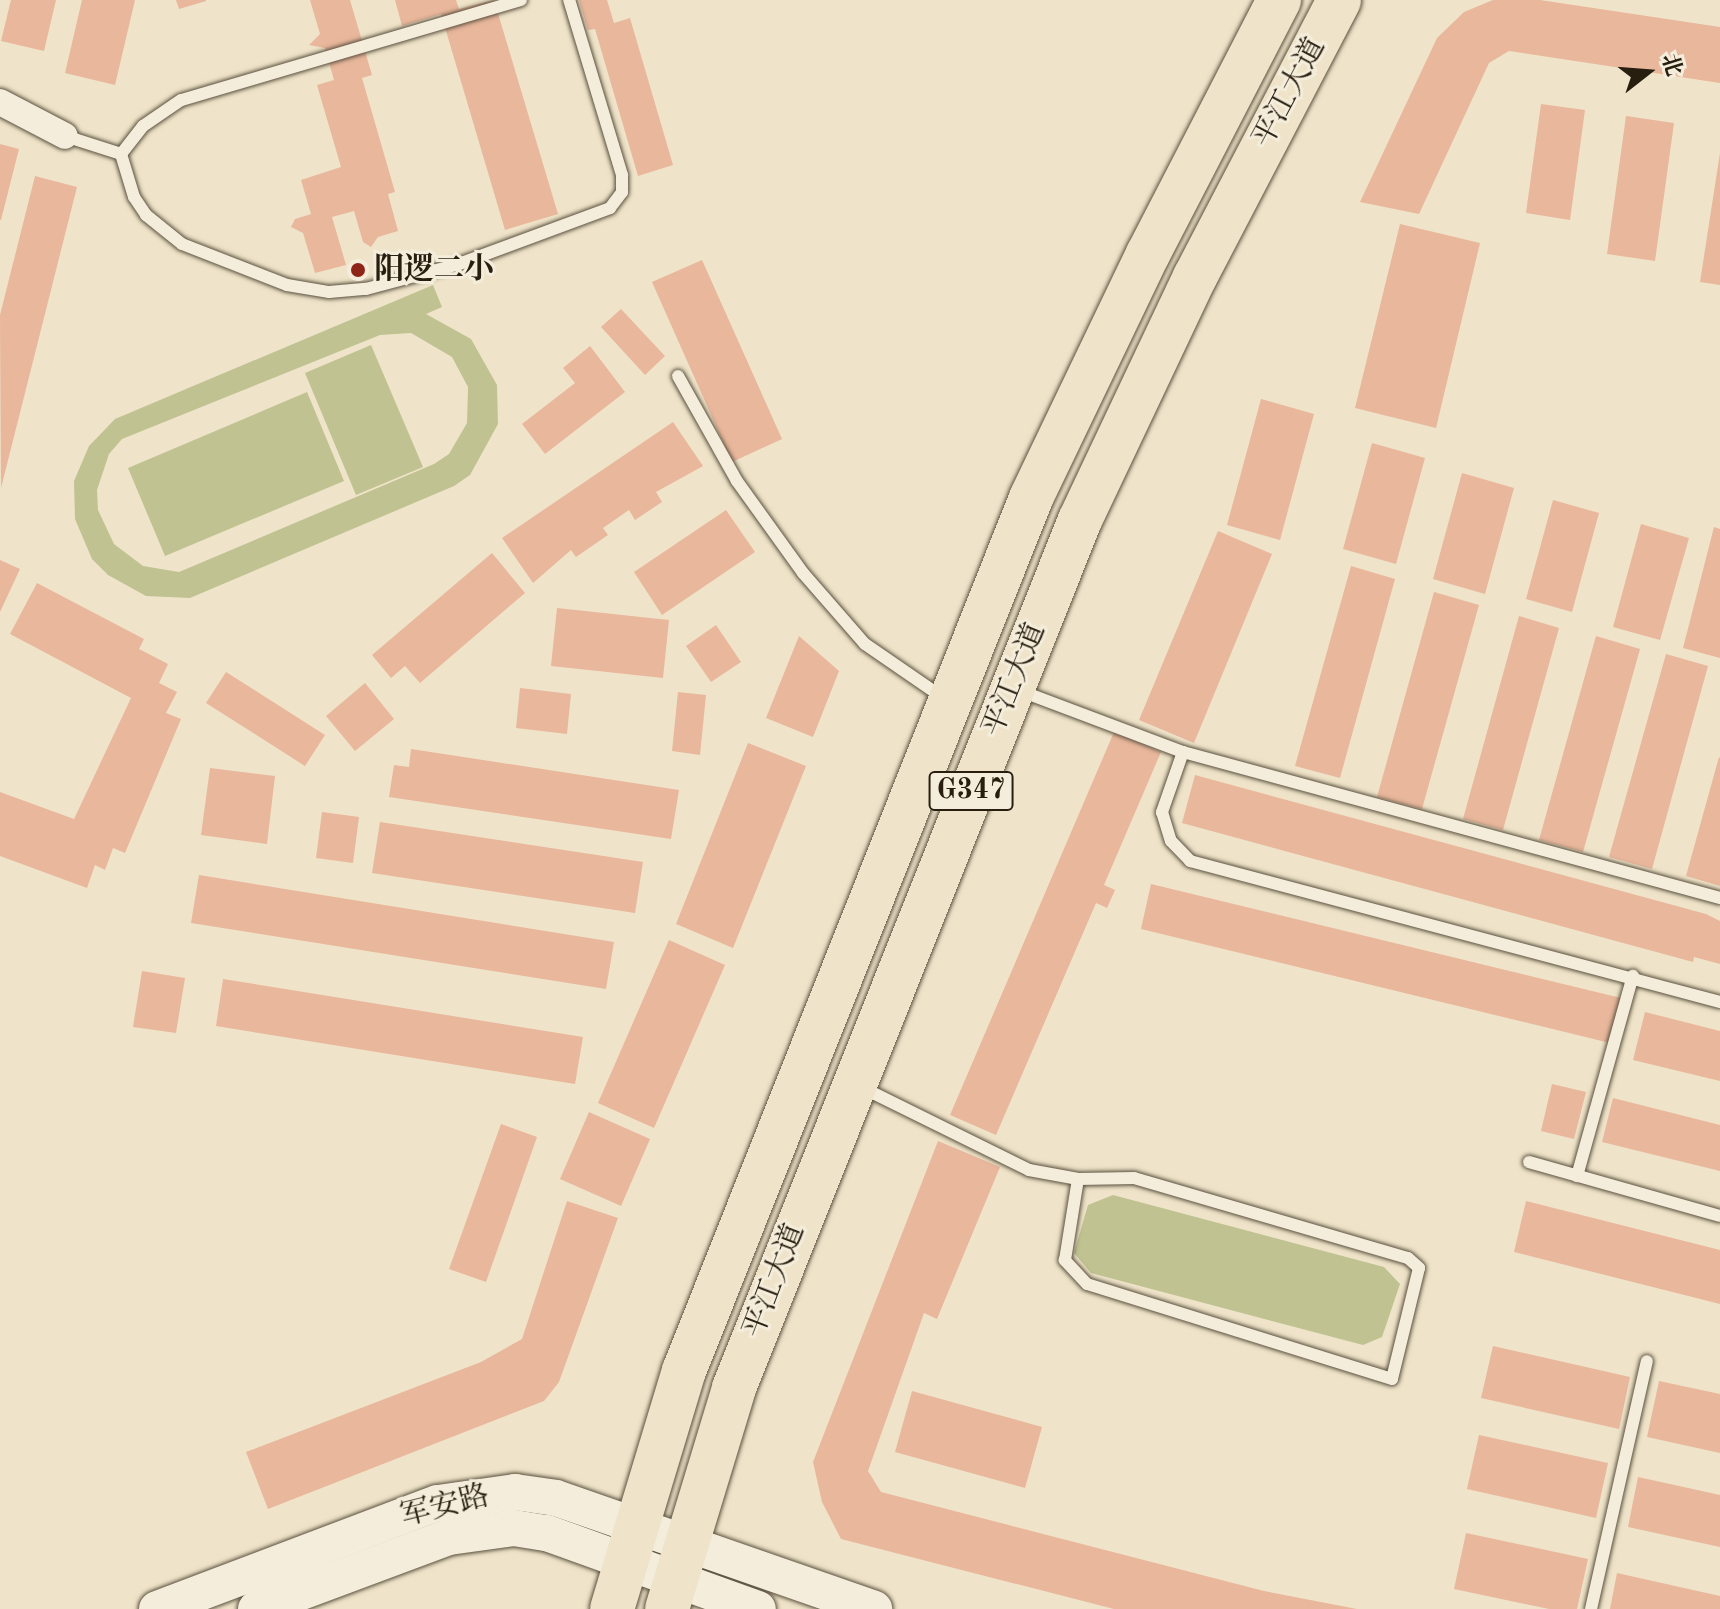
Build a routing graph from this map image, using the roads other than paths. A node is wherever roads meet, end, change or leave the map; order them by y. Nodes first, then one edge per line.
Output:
1 (521, 0) edge
2 (569, 0) edge
3 (1279, 0) edge
4 (1339, 0) edge
5 (0, 102) edge
6 (65, 136) joint
7 (121, 154) junction
8 (678, 376) dead end
9 (1012, 688) junction
10 (950, 702) junction
11 (1183, 752) junction
12 (1720, 898) edge
13 (1633, 976) junction
14 (1720, 1002) edge
15 (854, 1084) junction
16 (1529, 1162) dead end
17 (1577, 1176) junction
18 (1078, 1179) junction
19 (1720, 1216) edge
20 (1647, 1361) dead end
21 (631, 1544) junction
22 (676, 1578) edge
23 (157, 1609) edge
24 (256, 1609) edge
25 (612, 1609) edge
26 (758, 1609) edge
27 (874, 1609) edge
28 (1591, 1609) edge

1 - 7 lane
2 - 7 lane
3 - 10 highway, 平江大道 / G347
4 - 9 highway, 平江大道 / G347
5 - 6 street
6 - 7 lane
8 - 10 lane
9 - 11 lane
9 - 15 highway, 平江大道 / G347
10 - 21 highway, 平江大道 / G347
11 - 12 lane
11 - 13 lane
13 - 14 lane
13 - 17 lane
15 - 18 lane
15 - 22 highway, 平江大道 / G347
16 - 17 lane
17 - 19 lane
18 - 18 lane
20 - 28 lane
21 - 22 street, 军安路
21 - 23 street, 军安路
21 - 24 street, 军安路
21 - 25 highway, 平江大道 / G347
22 - 26 street, 军安路
22 - 27 street, 军安路

